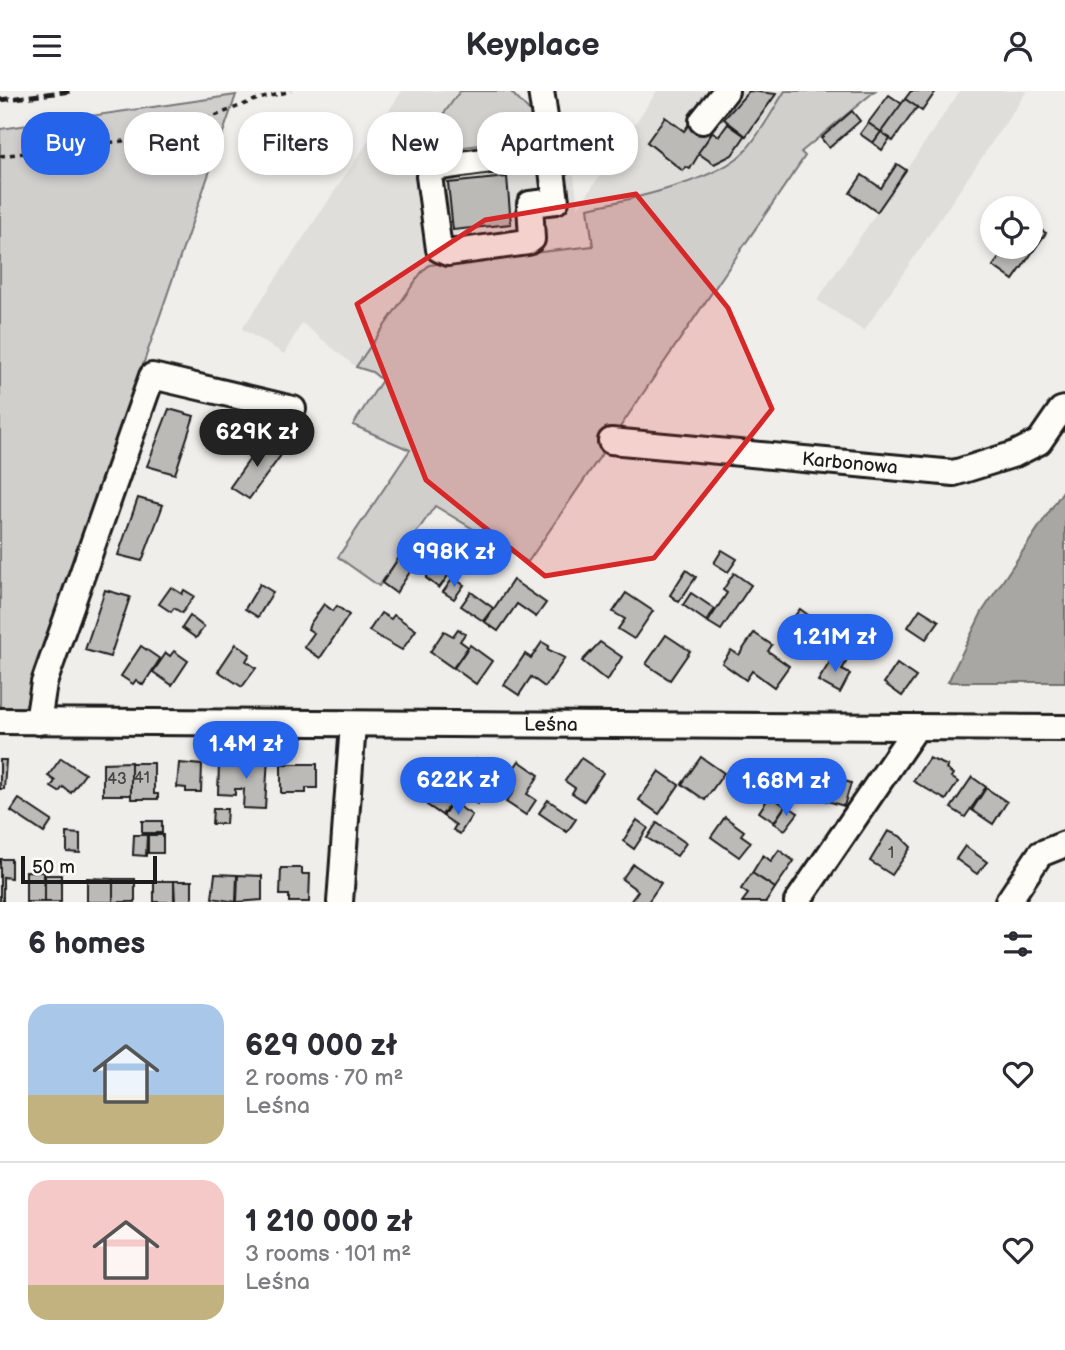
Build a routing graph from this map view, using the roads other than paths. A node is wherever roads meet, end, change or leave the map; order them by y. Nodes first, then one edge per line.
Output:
1 (541, 91) edge
2 (726, 91) edge
3 (544, 112) edge
4 (702, 121) dead end
5 (550, 152) joint
6 (293, 409) dead end
7 (1065, 409) edge
8 (611, 442) dead end
9 (0, 721) edge
10 (38, 722) junction
11 (354, 725) junction
12 (916, 728) junction
13 (1065, 728) edge
14 (1065, 844) edge
15 (341, 902) edge
16 (797, 902) edge
17 (1008, 902) edge

1 - 3 street
2 - 4 street
5 - 5 street
6 - 10 street
7 - 8 street, Karbonowa
9 - 10 street, Leśna
10 - 11 street, Leśna
11 - 12 street, Leśna
11 - 15 street
12 - 13 street, Leśna
12 - 16 street
14 - 17 street

